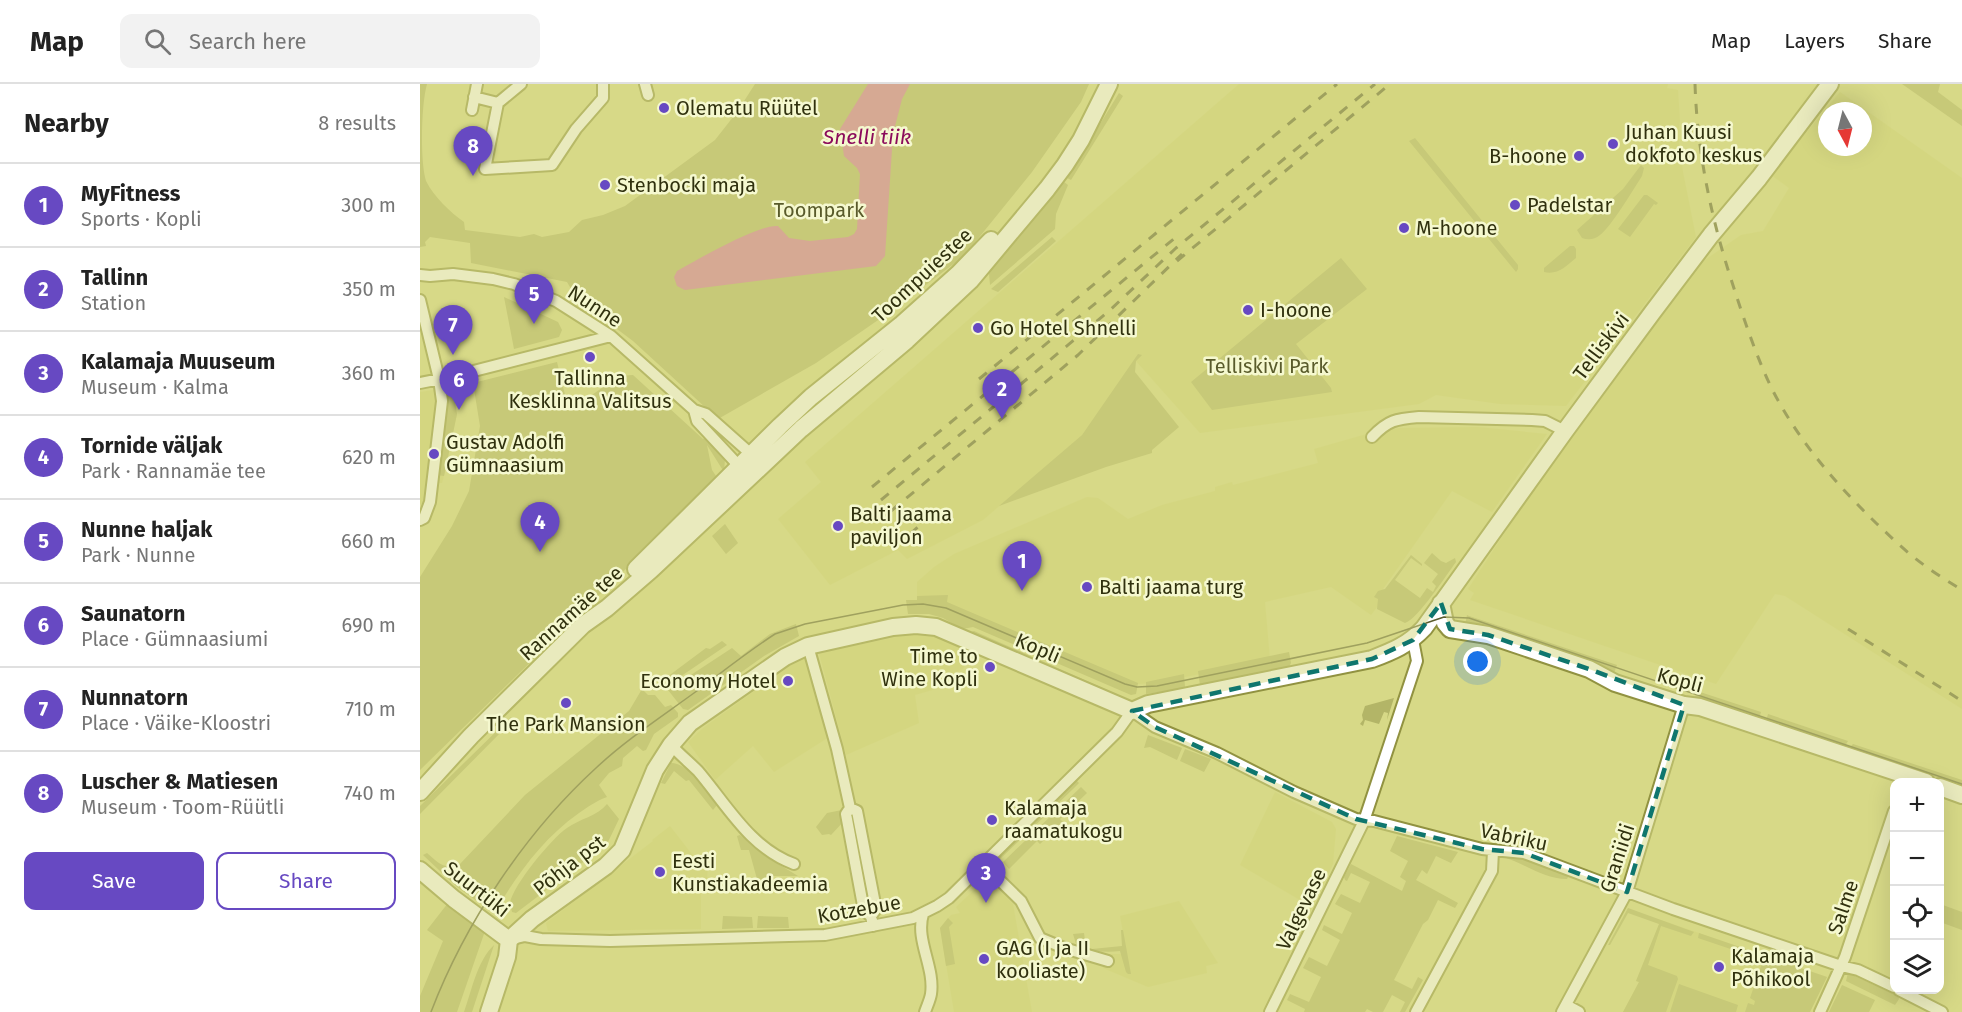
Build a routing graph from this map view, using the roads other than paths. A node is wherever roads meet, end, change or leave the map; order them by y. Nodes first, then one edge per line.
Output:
1 (477, 84) edge
2 (521, 84) edge
3 (603, 84) edge
4 (1098, 84) edge
5 (1109, 84) edge
6 (1830, 84) edge
7 (474, 97) junction
8 (498, 103) junction
9 (472, 110) dead end
10 (420, 277) edge
11 (420, 300) edge
12 (611, 336) junction
13 (448, 377) junction
14 (420, 383) edge
15 (694, 410) junction
16 (1565, 431) junction
17 (1372, 437) dead end
18 (749, 464) junction
19 (420, 520) edge
20 (1441, 603) junction
21 (1413, 640) junction
22 (808, 646) junction
23 (1684, 705) junction
24 (1132, 711) junction
25 (671, 745) junction
26 (420, 776) edge
27 (1903, 778) edge
28 (1944, 788) edge
29 (420, 792) edge
30 (1962, 795) edge
31 (1364, 821) junction
32 (1890, 824) edge
33 (1494, 851) junction
34 (794, 864) dead end
35 (983, 864) junction
36 (420, 870) edge
37 (1627, 892) junction
38 (923, 914) junction
39 (872, 921) junction
40 (509, 940) junction
41 (1108, 961) dead end
42 (1841, 966) junction
43 (1890, 985) edge
44 (1907, 994) edge
45 (1564, 1009) edge
46 (489, 1012) edge
47 (925, 1012) edge
48 (1270, 1012) edge
49 (1416, 1012) edge
50 (1579, 1012) edge
51 (1820, 1012) edge
52 (1942, 1012) edge

1 - 7 street
2 - 8 street
3 - 8 street
4 - 18 street, Toompuiestee
5 - 18 street, Toompuiestee
6 - 16 street, Telliskivi
7 - 8 street
7 - 9 street
10 - 12 street, Nunne
11 - 13 street
12 - 13 street
12 - 15 street, Nunne
13 - 14 street
13 - 19 street
15 - 18 street, Nunne
15 - 18 street, Nunne
16 - 17 street
16 - 20 street, Telliskivi
18 - 26 street, Rannamäe tee
18 - 29 street, Rannamäe tee
20 - 21 street, Telliskivi
20 - 23 street, Kopli
21 - 24 street
21 - 31 street, Valgevase
22 - 24 street, Kopli
22 - 25 street, Kopli
22 - 39 street
23 - 27 street, Kopli
23 - 37 street, Graniidi
24 - 31 street, Vabriku
24 - 35 street, Kotzebue
25 - 34 street
25 - 40 street, Põhja pst
28 - 30 street
31 - 33 street, Vabriku
31 - 48 street, Valgevase
32 - 42 street, Salme
33 - 37 street, Vabriku
33 - 49 street
35 - 38 street, Kotzebue
35 - 41 street
36 - 40 street, Suurtüki
37 - 42 street, Vabriku
37 - 45 street, Graniidi
38 - 39 street, Kotzebue
38 - 47 street
39 - 40 street, Kotzebue
40 - 46 street
42 - 43 street, Vabriku
42 - 51 street, Salme
44 - 52 street
45 - 50 street

